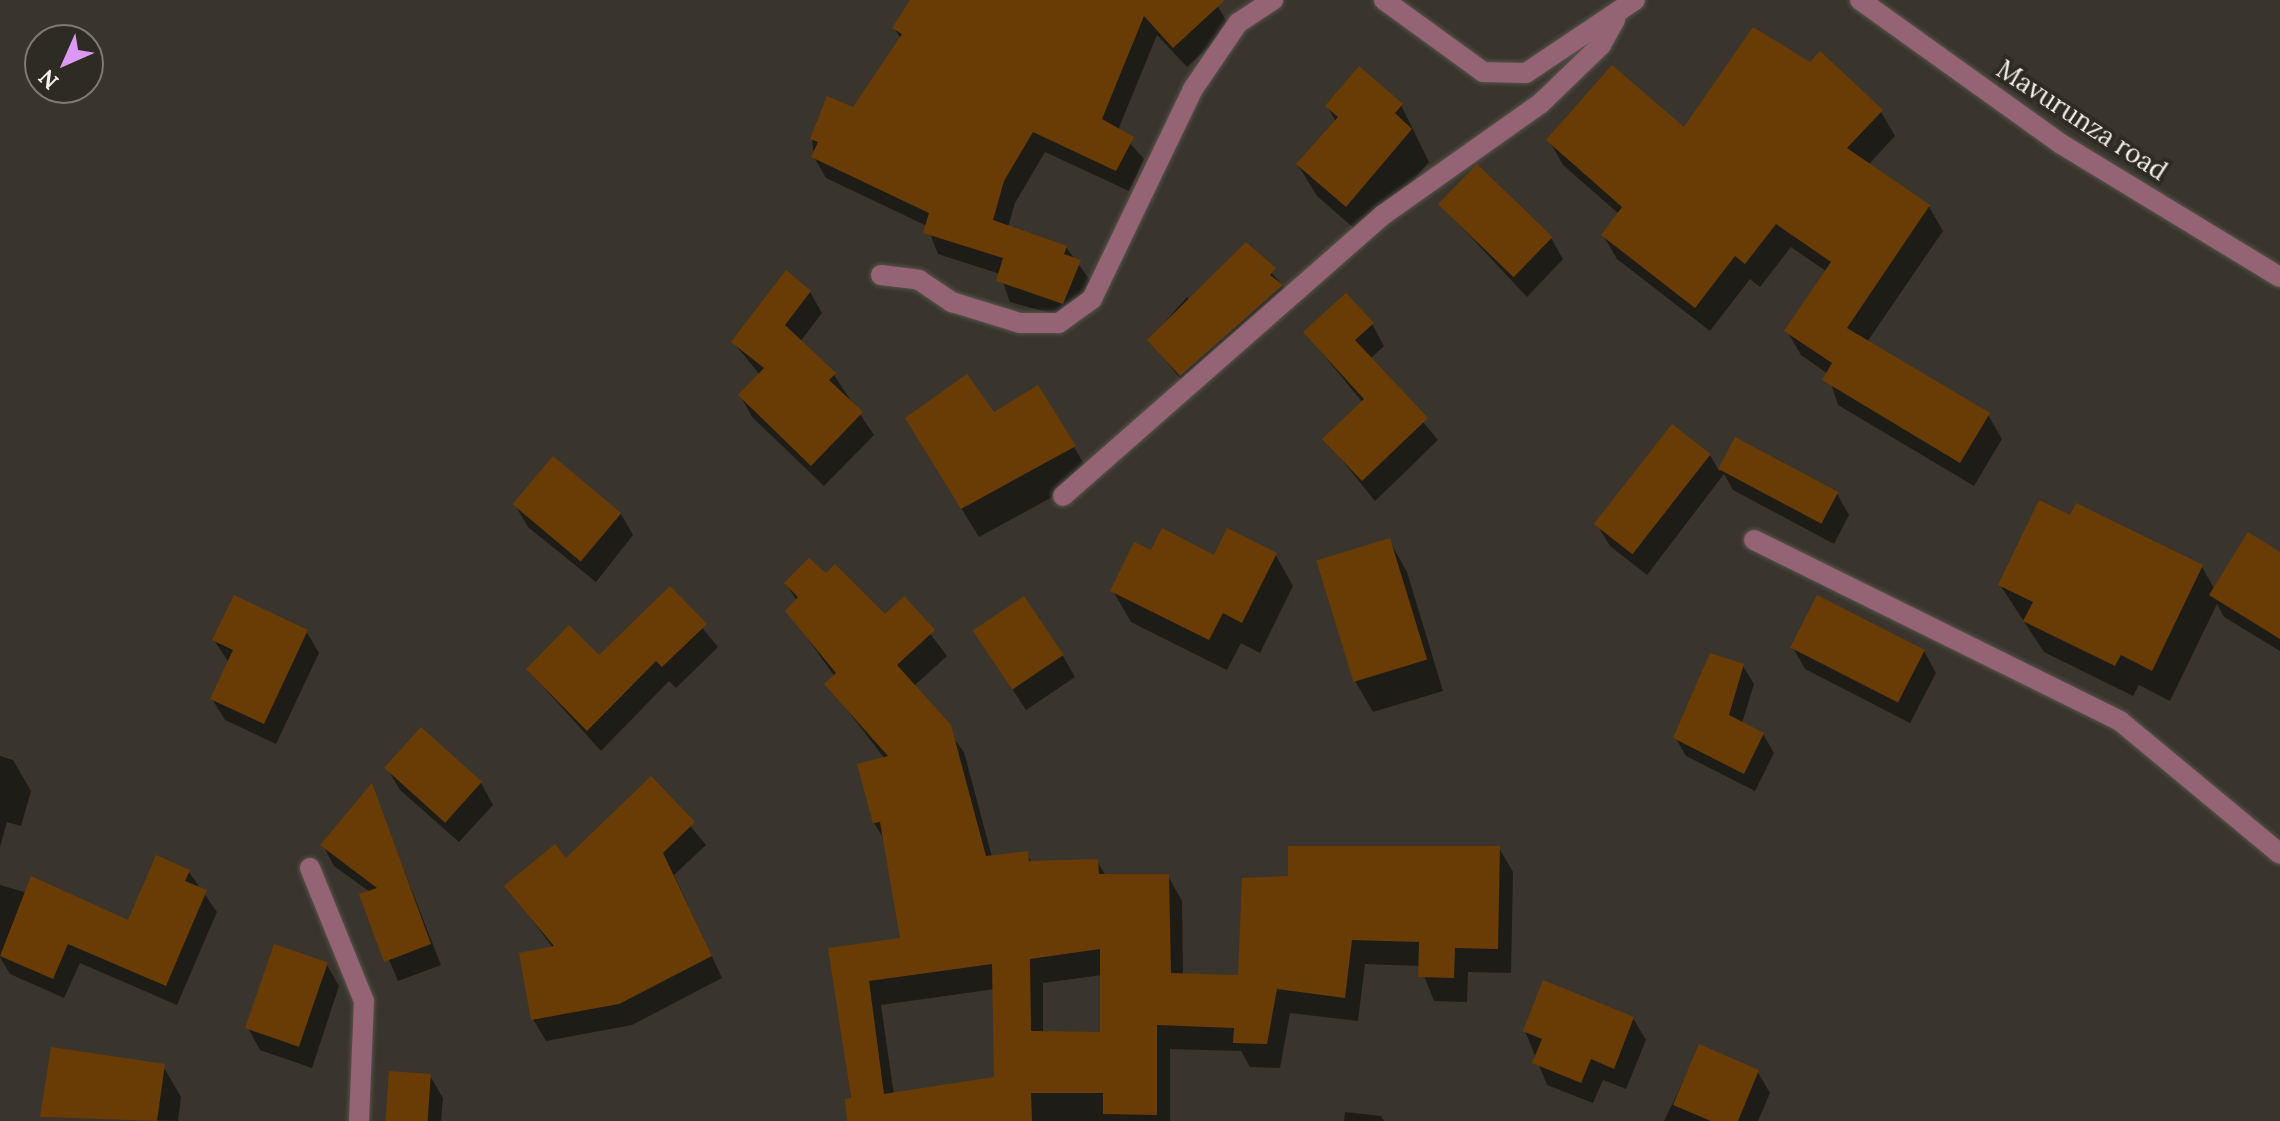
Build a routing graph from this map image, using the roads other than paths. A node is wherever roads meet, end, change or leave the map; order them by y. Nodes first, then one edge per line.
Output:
1 (1273, 0) edge
2 (1384, 0) edge
3 (1635, 0) edge
4 (1860, 0) edge
5 (1615, 20) junction
6 (881, 275) dead end
7 (2280, 277) edge
8 (1063, 496) dead end
9 (1754, 540) dead end
10 (2280, 854) edge
11 (310, 868) dead end
12 (359, 1121) edge

1 - 6 street
2 - 5 street
3 - 5 street
4 - 7 street, Mavurunza road
5 - 8 street
9 - 10 street
11 - 12 street

